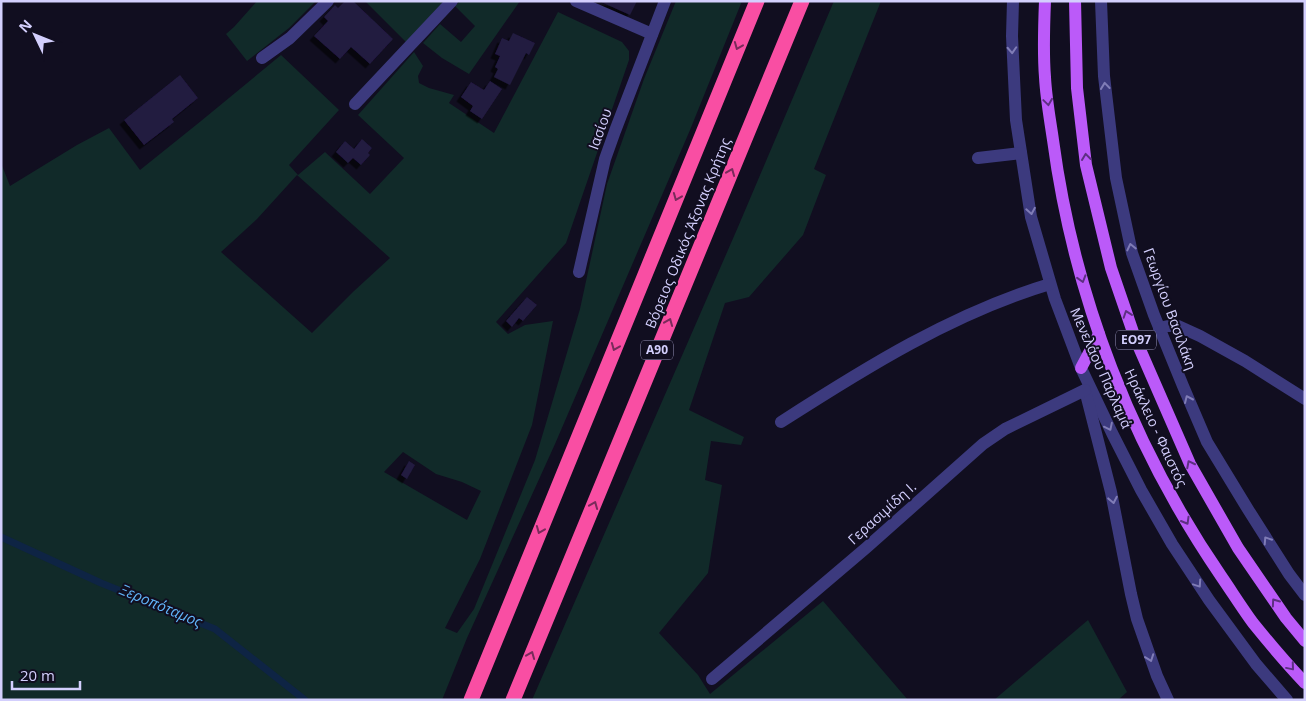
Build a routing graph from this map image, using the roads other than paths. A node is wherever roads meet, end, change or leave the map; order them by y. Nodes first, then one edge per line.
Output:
1 (328, 1) edge
2 (452, 1) edge
3 (576, 1) edge
4 (665, 1) edge
5 (757, 1) edge
6 (802, 1) edge
7 (1013, 1) edge
8 (1045, 1) edge
9 (1075, 1) edge
10 (1101, 1) edge
11 (652, 34) junction
12 (262, 58) dead end
13 (355, 104) dead end
14 (1021, 153) junction
15 (978, 158) dead end
16 (579, 272) dead end
17 (1050, 284) junction
18 (1159, 328) junction
19 (1099, 334) junction
20 (1081, 368) junction
21 (1085, 390) junction
22 (1305, 399) edge
23 (781, 422) dead end
24 (1305, 595) edge
25 (1305, 641) edge
26 (712, 679) dead end
27 (1305, 683) edge
28 (471, 700) edge
29 (513, 700) edge
30 (1168, 700) edge
31 (1288, 700) edge

1 - 12 street
2 - 13 street
3 - 11 street
4 - 11 street, Ιασίου
5 -> 28 highway, Βόρειος Οδικός Άξονας Κρήτης
29 -> 6 highway, Βόρειος Οδικός Άξονας Κρήτης / Α90
7 -> 14 street, Μενελάου Παρλαμά
8 -> 19 main road, Ηράκλειο - Φαιστός / ΕΟ97
25 -> 9 main road, Ηράκλειο - Φαιστός / ΕΟ97
18 -> 10 street, Γεωργίου Βασιλάκη
11 - 16 street, Ιασίου
14 - 15 street
14 -> 17 street, Μενελάου Παρλαμά
17 - 20 street, Μενελάου Παρλαμά
17 - 23 street
18 - 22 street
24 -> 18 street, Γεωργίου Βασιλάκη
19 - 20 main road
19 -> 27 main road, Ηράκλειο - Φαιστός / ΕΟ97
20 - 21 street
20 -> 31 street, Μενελάου Παρλαμά
21 - 26 street, Γερασιμίδη Ι.
21 -> 30 street

